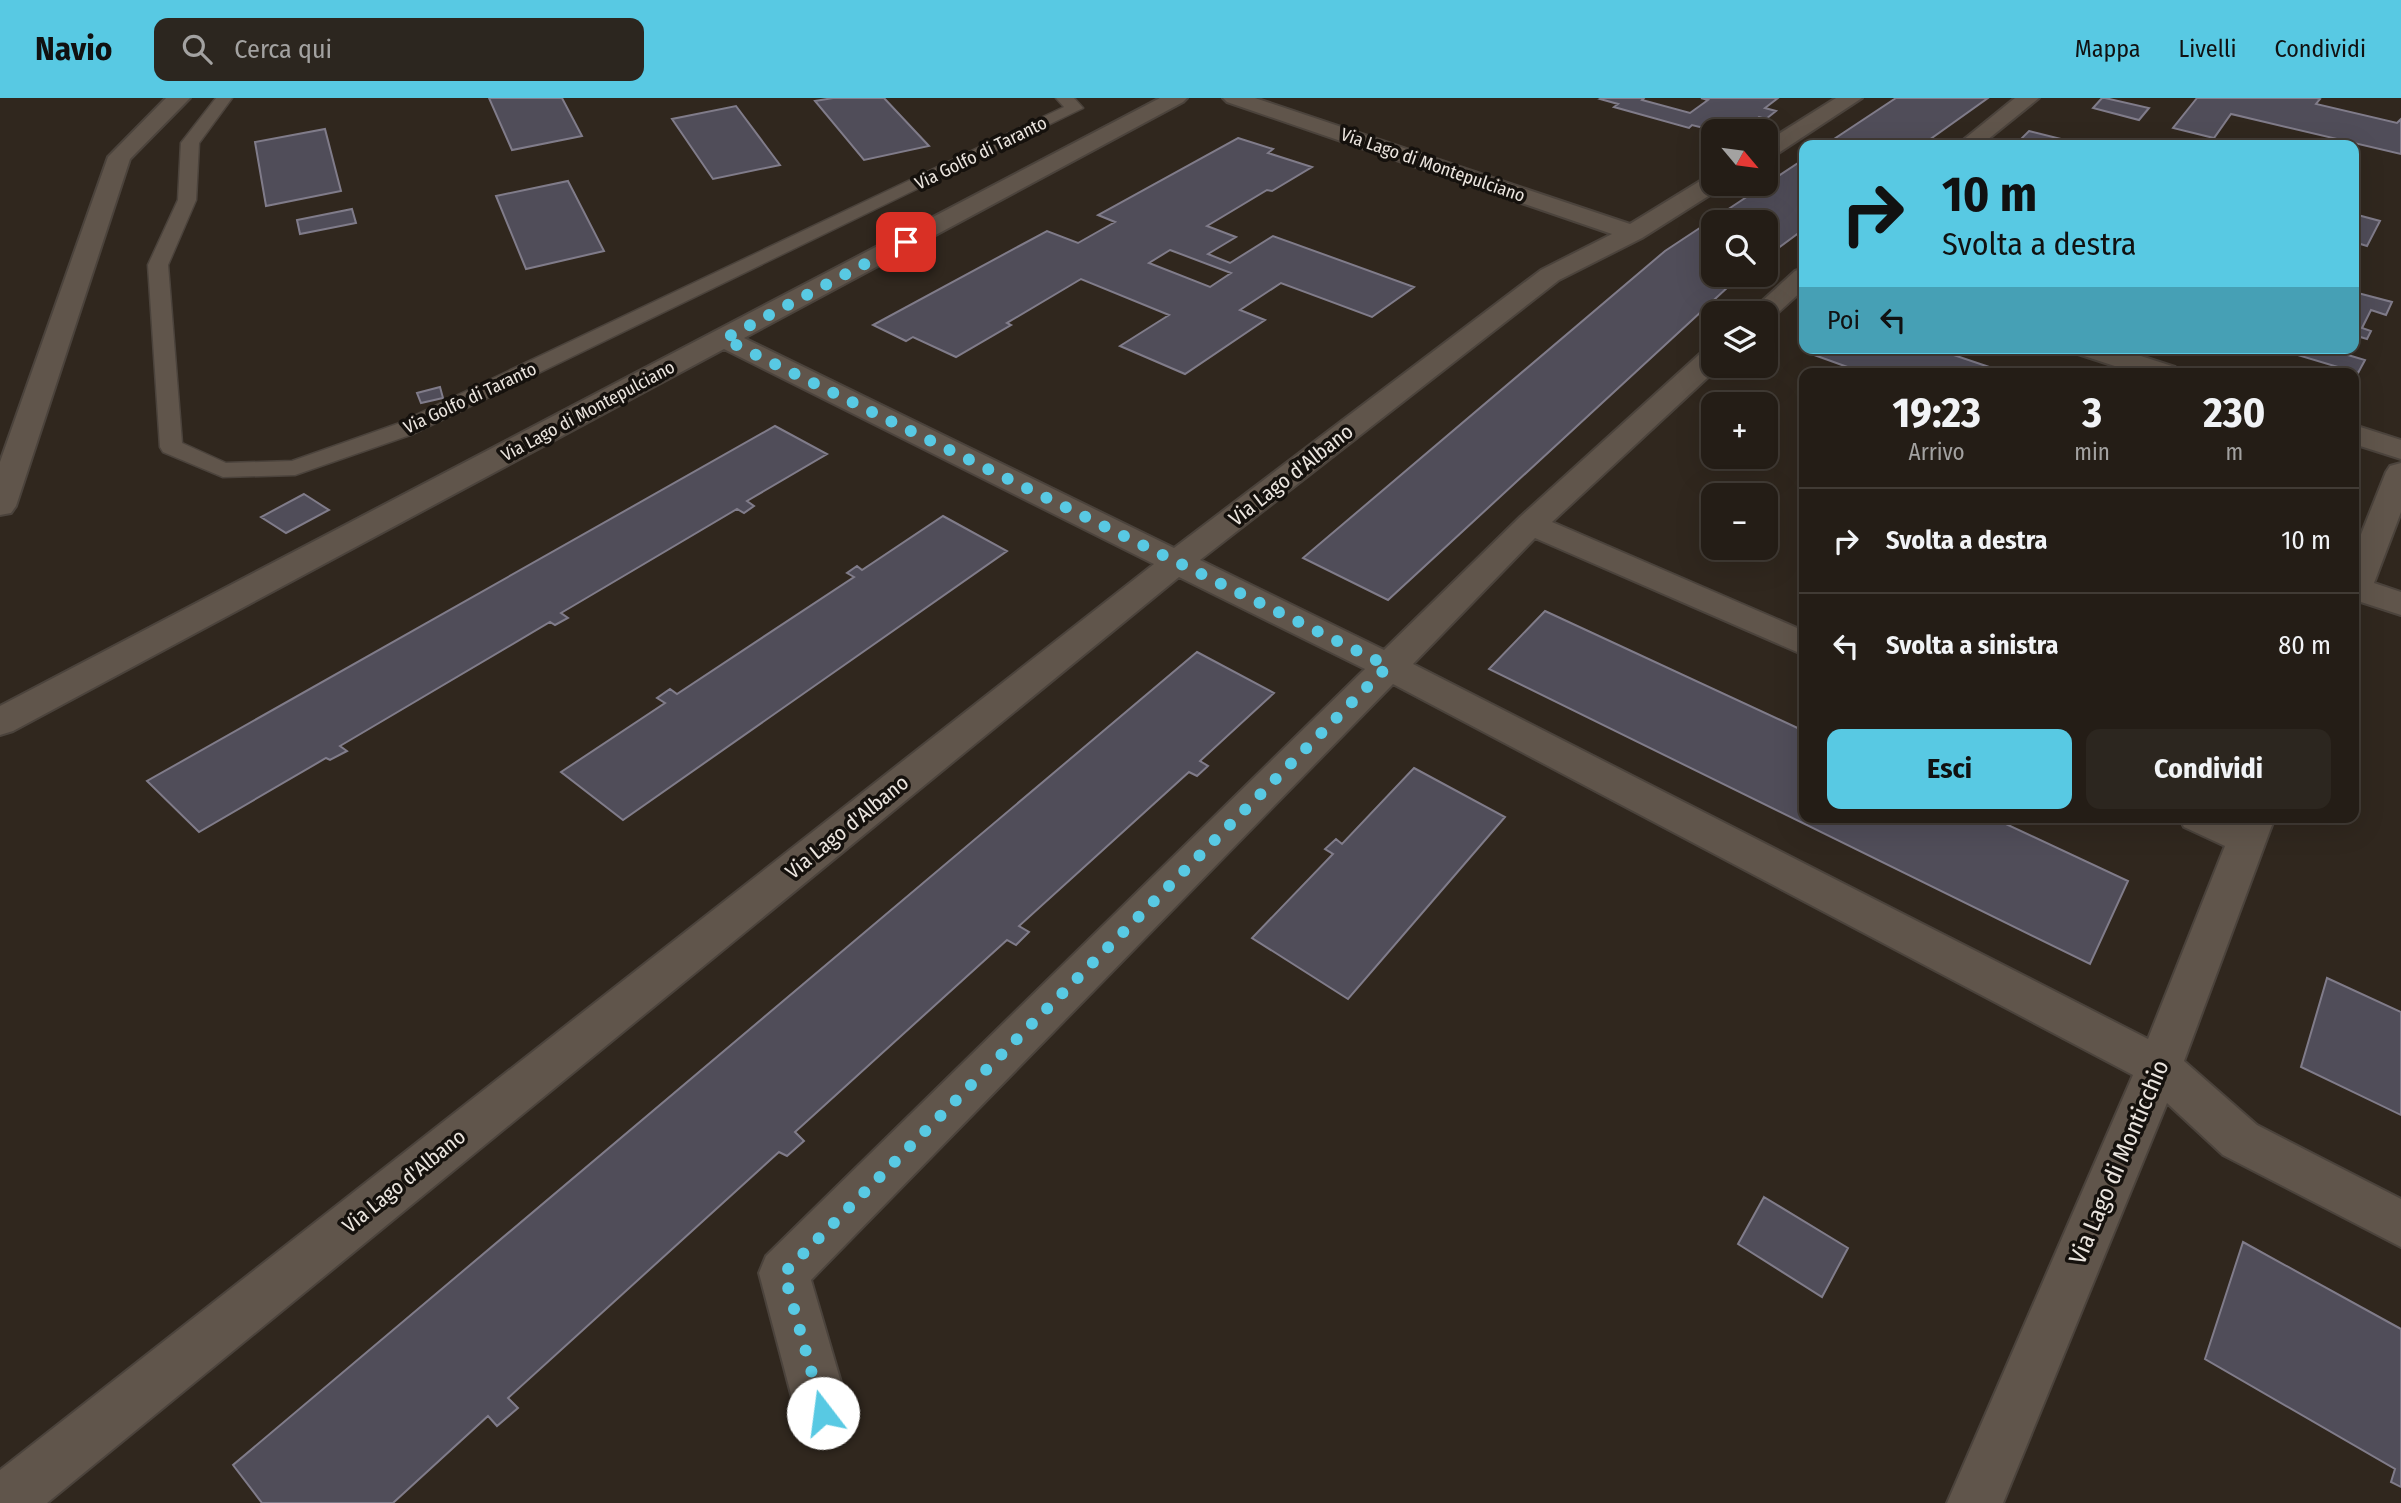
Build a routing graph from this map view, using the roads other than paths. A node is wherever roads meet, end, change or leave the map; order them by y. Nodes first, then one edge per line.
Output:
1 (179, 98) edge
2 (223, 98) edge
3 (1064, 98) edge
4 (1176, 98) edge
5 (1234, 98) edge
6 (1851, 98) edge
7 (2028, 98) edge
8 (1974, 140) edge
9 (1778, 144) edge
10 (1701, 190) edge
11 (1633, 233) junction
12 (1799, 280) edge
13 (1776, 301) edge
14 (724, 339) junction
15 (2106, 354) edge
16 (1701, 368) edge
17 (2150, 368) edge
18 (2359, 436) edge
19 (2401, 450) edge
20 (2401, 471) edge
21 (0, 506) edge
22 (1531, 524) junction
23 (1178, 561) junction
24 (2359, 581) edge
25 (2359, 592) edge
26 (2401, 604) edge
27 (1799, 642) edge
28 (1388, 666) junction
29 (0, 722) edge
30 (2227, 823) edge
31 (2251, 828) edge
32 (2159, 1067) junction
33 (2401, 1224) edge
34 (823, 1413) dead end
35 (3, 1503) edge
36 (1975, 1503) edge

1 - 21 street
2 - 3 lane, Via Golfo di Taranto
4 - 14 street, Via Lago di Montepulciano
5 - 11 street, Via Lago di Montepulciano
6 - 9 street
7 - 8 street
10 - 11 street, Via Lago d'Albano
11 - 23 street, Via Lago d'Albano
12 - 13 street
14 - 23 street
14 - 29 street, Via Lago di Montepulciano
15 - 17 street
16 - 22 street
18 - 19 street
20 - 24 street
22 - 27 street
22 - 28 street
23 - 28 street
23 - 35 street, Via Lago d'Albano
25 - 26 street
28 - 32 street
28 - 34 street
30 - 31 street
31 - 32 street, Via Lago di Monticchio
32 - 33 street
32 - 36 street, Via Lago di Monticchio

